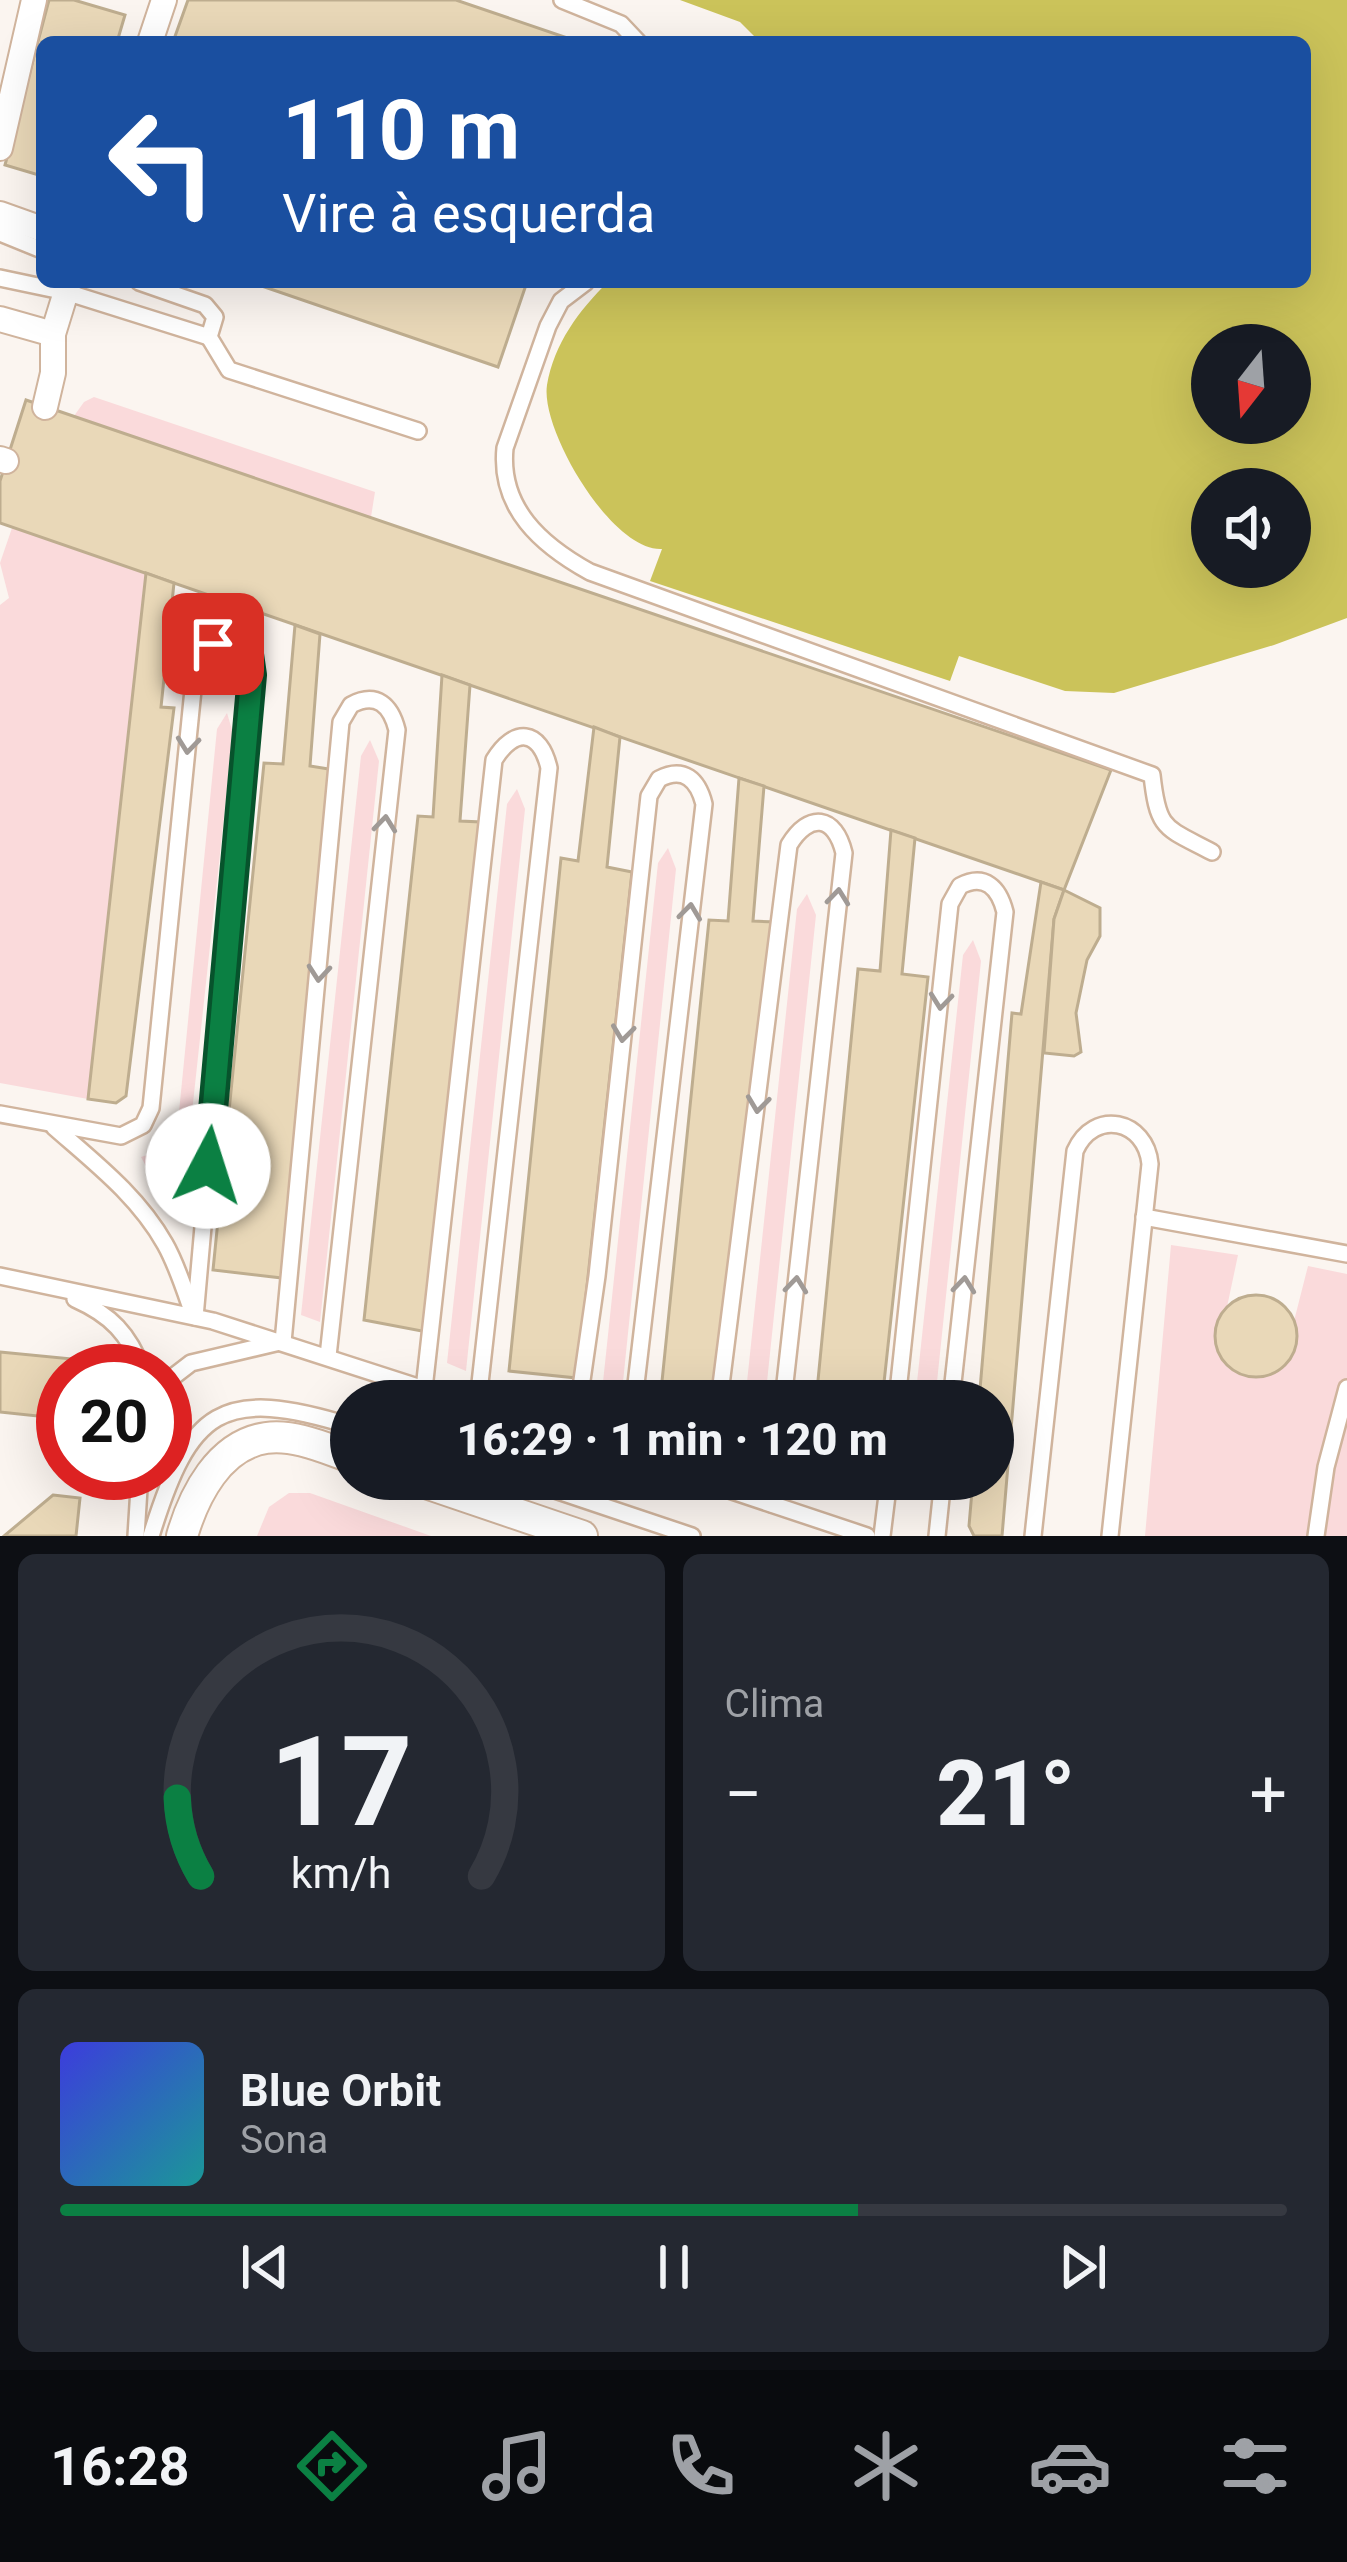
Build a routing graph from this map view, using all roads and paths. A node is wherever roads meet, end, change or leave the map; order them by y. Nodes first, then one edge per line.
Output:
1 (34, 0) edge
2 (164, 0) edge
3 (562, 0) edge
4 (0, 24) edge
5 (27, 28) junction
6 (152, 36) edge
7 (632, 36) edge
8 (0, 148) edge
9 (0, 214) edge
10 (36, 227) edge
11 (0, 233) edge
12 (36, 248) edge
13 (0, 278) edge
14 (36, 283) edge
15 (68, 288) edge
16 (71, 288) edge
17 (157, 288) edge
18 (578, 288) edge
19 (0, 320) edge
20 (53, 334) junction
21 (209, 338) junction
22 (45, 406) dead end
23 (418, 431) dead end
24 (1212, 852) dead end
25 (0, 1114) edge
26 (54, 1126) junction
27 (1144, 1217) junction
28 (1347, 1254) edge
29 (0, 1276) edge
30 (56, 1291) junction
31 (194, 1317) junction
32 (283, 1342) junction
33 (129, 1344) edge
34 (328, 1357) junction
35 (192, 1363) edge
36 (399, 1380) edge
37 (425, 1380) edge
38 (480, 1380) edge
39 (582, 1380) edge
40 (636, 1380) edge
41 (722, 1380) edge
42 (785, 1380) edge
43 (899, 1380) edge
44 (953, 1380) edge
45 (1347, 1388) edge
46 (330, 1421) edge
47 (330, 1450) edge
48 (138, 1500) edge
49 (476, 1500) edge
50 (585, 1500) edge
51 (761, 1500) edge
52 (772, 1500) edge
53 (887, 1500) edge
54 (941, 1500) edge
55 (772, 1504) junction
56 (136, 1536) edge
57 (151, 1536) edge
58 (182, 1536) edge
59 (582, 1536) edge
60 (692, 1536) edge
61 (867, 1536) edge
62 (883, 1536) edge
63 (937, 1536) edge
64 (1033, 1536) edge
65 (1110, 1536) edge
66 (1316, 1536) edge

1 - 5 street
2 - 6 street
3 - 7 lane
4 - 5 street
5 - 8 street
9 - 10 street
11 - 12 lane
13 - 14 lane
15 - 20 street
16 - 21 lane
17 - 21 lane
18 - 24 lane
19 - 20 street
20 - 22 street
21 - 23 lane
25 - 26 lane
26 - 31 lane
31 -> 26 lane
27 - 28 lane
27 - 64 lane
27 - 65 lane
29 - 30 lane
30 - 31 lane
30 - 33 lane
31 - 32 lane
32 - 34 lane
34 -> 32 lane
32 - 35 lane
34 - 36 lane
37 - 38 lane
40 -> 39 lane
42 -> 41 lane
44 -> 43 lane
45 - 66 lane
46 - 57 lane
47 - 58 street
48 - 56 lane
49 - 59 street
50 - 60 lane
51 - 55 lane
52 - 55 lane
53 - 62 lane
54 - 63 lane
55 - 61 lane

